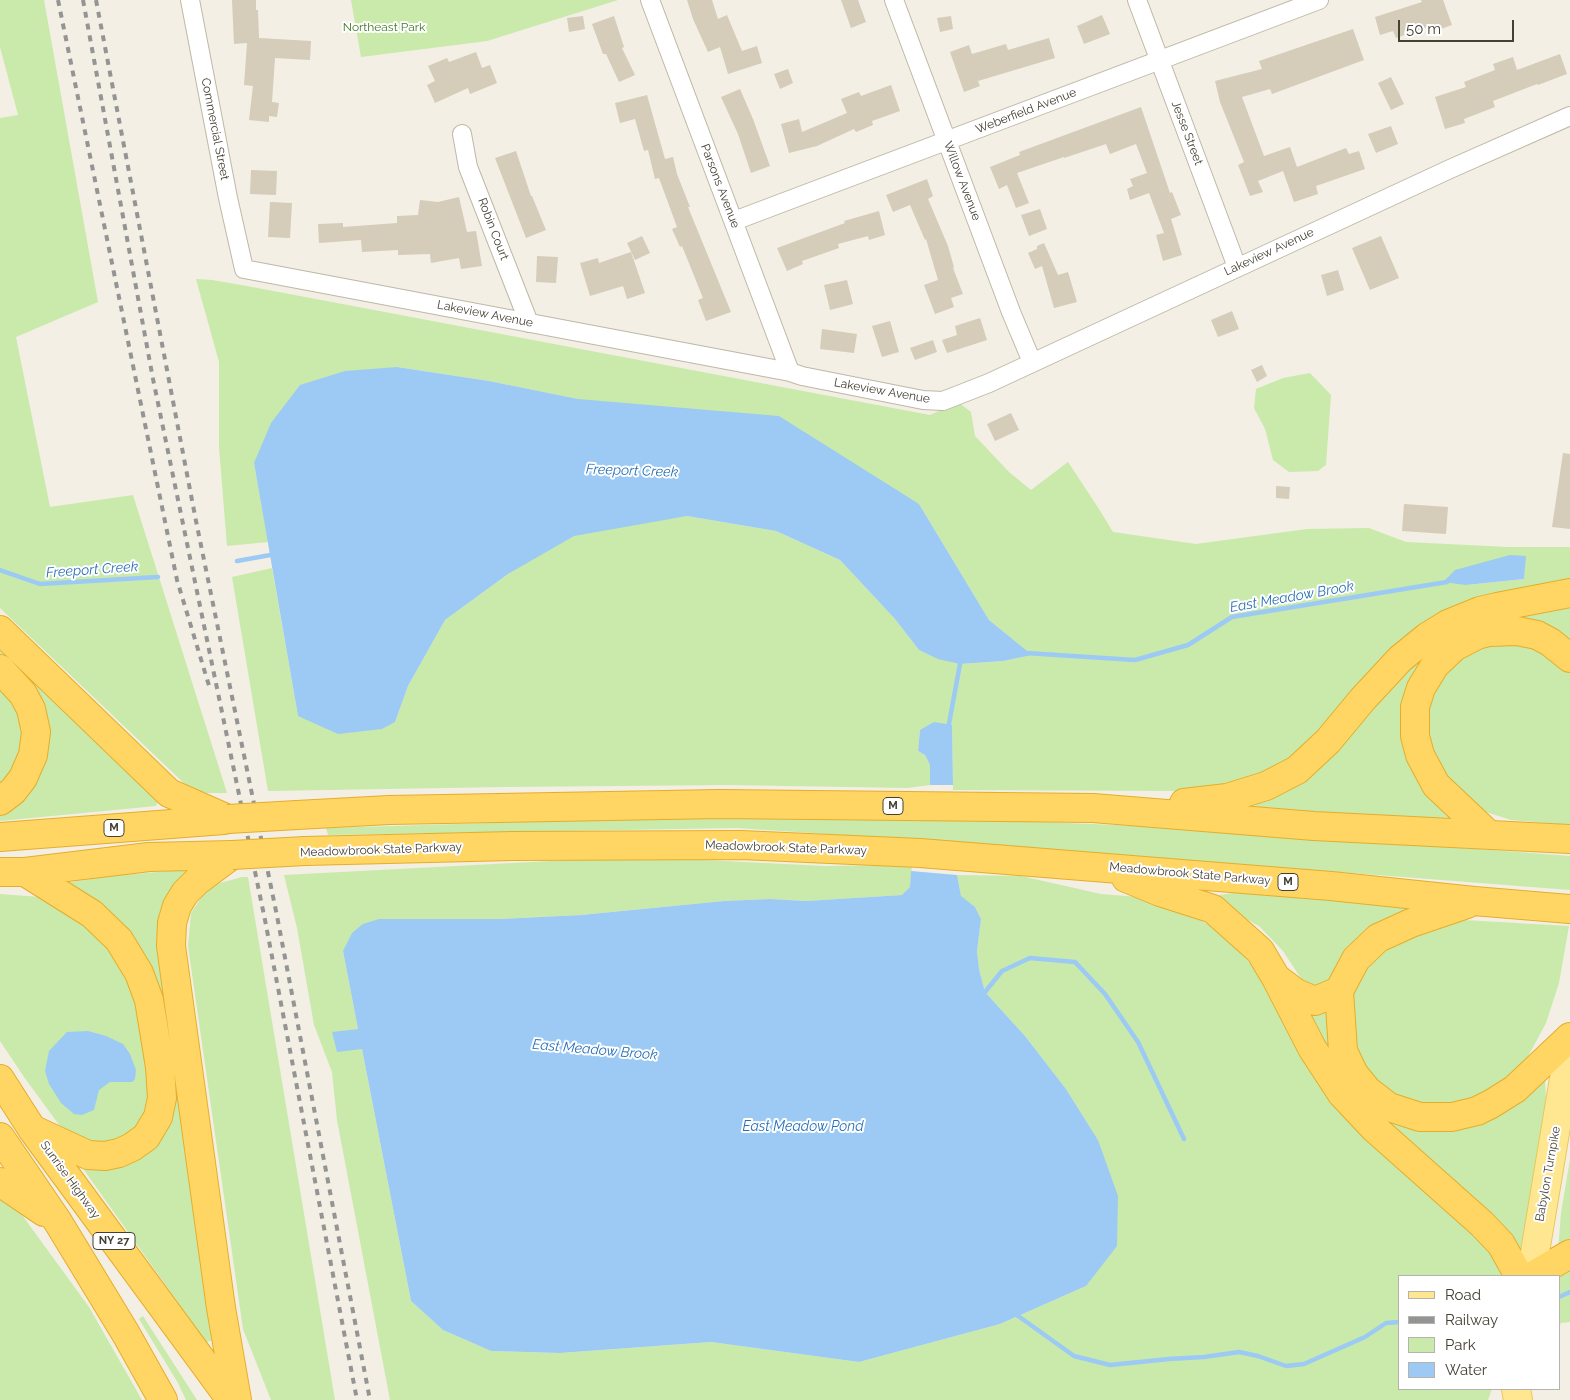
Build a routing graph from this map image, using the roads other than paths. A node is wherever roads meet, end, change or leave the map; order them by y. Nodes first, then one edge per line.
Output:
1 (190, 0) edge
2 (650, 0) edge
3 (894, 0) edge
4 (1137, 0) edge
5 (1318, 0) edge
6 (1160, 60) junction
7 (1570, 116) edge
8 (462, 134) dead end
9 (947, 141) junction
10 (734, 221) junction
11 (242, 258) joint
12 (1237, 267) junction
13 (529, 323) junction
14 (1032, 362) junction
15 (790, 372) junction
16 (1570, 593) edge
17 (0, 630) edge
18 (1570, 658) edge
19 (0, 669) edge
20 (0, 801) edge
21 (1121, 810) junction
22 (228, 819) junction
23 (1488, 834) junction
24 (0, 837) edge
25 (1570, 839) edge
26 (232, 855) junction
27 (1102, 867) junction
28 (12, 872) edge
29 (1474, 901) junction
30 (1570, 909) edge
31 (1276, 978) junction
32 (1339, 992) junction
33 (1570, 1037) edge
34 (1570, 1043) edge
35 (0, 1079) edge
36 (32, 1129) junction
37 (0, 1137) edge
38 (0, 1182) edge
39 (58, 1222) junction
40 (1570, 1254) edge
41 (1518, 1275) edge
42 (1531, 1275) edge
43 (1533, 1275) edge
44 (164, 1400) edge
45 (231, 1400) edge
46 (237, 1400) edge

1 - 11 street, Commercial Street
2 - 10 street, Parsons Avenue
3 - 9 street, Willow Avenue
4 - 6 street, Jesse Street
5 - 6 street, Weberfield Avenue
6 - 9 street, Weberfield Avenue
6 - 12 street, Jesse Street
7 - 12 street, Lakeview Avenue
8 - 13 street, Robin Court
9 - 10 street, Weberfield Avenue
9 - 14 street, Willow Avenue
10 - 15 street, Parsons Avenue
11 - 13 street, Lakeview Avenue
12 - 14 street, Lakeview Avenue
13 - 15 street, Lakeview Avenue
14 - 15 street, Lakeview Avenue
16 - 21 highway
17 - 22 highway
18 - 23 highway
19 - 20 highway
21 - 22 highway, M, bridge
21 - 23 highway, M
22 - 24 highway, M
23 - 25 highway, M
26 - 27 highway, Meadowbrook State Parkway / M, bridge
26 - 28 highway, Meadowbrook State Parkway / M
26 - 46 highway
27 - 29 highway, Meadowbrook State Parkway / M
27 - 31 highway
28 - 36 highway
29 - 30 highway, Meadowbrook State Parkway / M
29 - 32 highway
31 - 32 highway
31 - 41 highway
32 - 33 highway
34 - 42 main road, Babylon Turnpike
35 - 36 highway, Sunrise Highway / NY 27
36 - 45 highway, Sunrise Highway / NY 27
37 - 39 highway, NY 27
38 - 39 highway
39 - 44 highway, NY 27
40 - 43 highway

